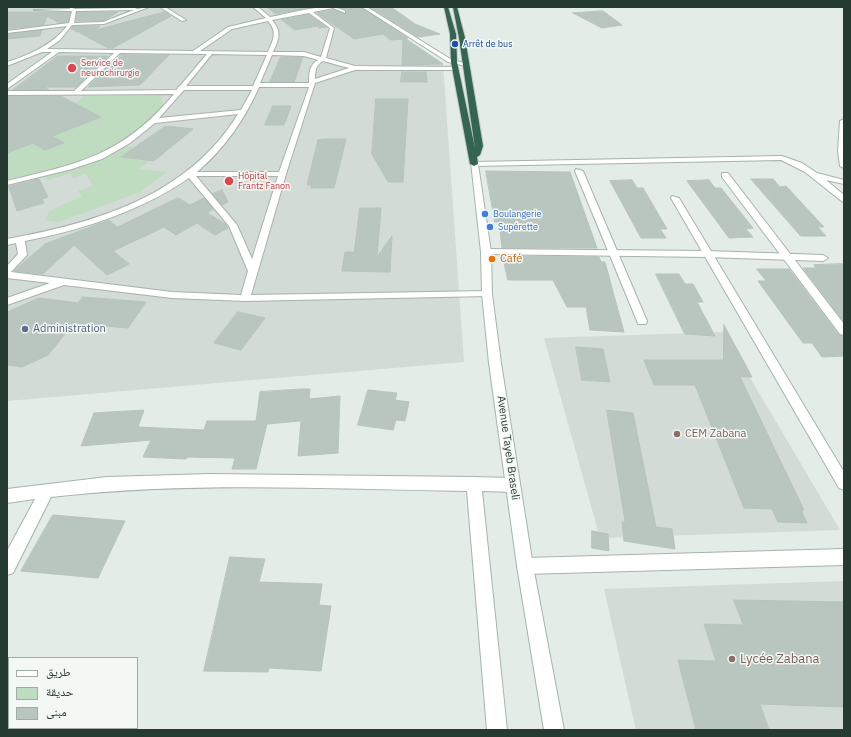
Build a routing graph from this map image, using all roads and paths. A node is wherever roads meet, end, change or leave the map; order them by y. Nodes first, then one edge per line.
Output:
1 (162, 7) edge
2 (255, 7) edge
3 (364, 7) edge
4 (446, 7) edge
5 (455, 7) edge
6 (146, 8) edge
7 (73, 9) edge
8 (36, 10) dead end
9 (310, 12) junction
10 (343, 12) dead end
11 (269, 19) junction
12 (184, 20) dead end
13 (71, 24) junction
14 (7, 32) edge
15 (41, 50) junction
16 (58, 50) junction
17 (119, 51) junction
18 (195, 52) junction
19 (211, 52) junction
20 (270, 52) junction
21 (323, 59) junction
22 (7, 64) edge
23 (466, 64) junction
24 (455, 65) junction
25 (355, 68) junction
26 (312, 84) junction
27 (255, 86) junction
28 (7, 87) edge
29 (179, 90) junction
30 (76, 92) junction
31 (7, 93) edge
32 (243, 112) junction
33 (153, 121) junction
34 (844, 121) edge
35 (844, 125) edge
36 (474, 164) junction
37 (844, 166) edge
38 (579, 171) dead end
39 (190, 174) junction
40 (282, 174) junction
41 (725, 175) dead end
42 (815, 175) junction
43 (7, 182) edge
44 (844, 182) edge
45 (675, 198) dead end
46 (844, 200) edge
47 (7, 234) edge
48 (20, 240) junction
49 (7, 242) edge
50 (486, 252) junction
51 (615, 254) junction
52 (707, 254) junction
53 (790, 258) junction
54 (822, 258) dead end
55 (7, 271) edge
56 (253, 271) junction
57 (7, 275) edge
58 (64, 282) junction
59 (487, 294) junction
60 (245, 298) junction
61 (7, 302) edge
62 (642, 321) dead end
63 (844, 331) edge
64 (474, 484) junction
65 (844, 484) edge
66 (513, 485) junction
67 (47, 491) junction
68 (7, 496) edge
69 (844, 557) edge
70 (525, 566) junction
71 (7, 567) edge
72 (497, 730) edge
73 (554, 730) edge

1 - 12 lane
2 - 11 lane
3 - 24 street
4 - 24 highway
5 - 23 highway
6 - 7 lane
6 - 13 lane
7 - 8 lane
7 - 13 lane
9 - 10 lane
9 - 11 lane
9 - 21 lane
11 - 18 lane
11 - 20 lane
13 - 14 lane
13 - 15 lane
15 - 16 lane
15 - 22 lane
16 - 17 lane
16 - 28 lane
17 - 18 lane
17 - 30 lane
18 - 19 lane
19 - 20 lane
19 - 29 lane
20 - 21 lane
20 - 27 lane
21 - 25 lane
21 - 26 lane
23 - 24 street
23 - 36 highway
24 - 25 lane
24 - 36 highway
25 - 26 lane
26 - 27 lane
26 - 40 lane
27 - 29 lane
27 - 32 lane
29 - 30 lane
29 - 33 lane
30 - 31 lane
32 - 33 lane
32 - 39 lane
33 - 43 lane
34 - 35 street
35 - 37 street
36 - 42 street
36 - 50 street, Avenue Tayeb Braseli
38 - 51 lane
39 - 40 lane
39 - 48 lane
39 - 56 lane
40 - 56 lane
41 - 53 lane
42 - 44 street
42 - 46 street
45 - 52 lane
47 - 48 lane
48 - 49 lane
48 - 55 lane
50 - 51 street
50 - 59 street, Avenue Tayeb Braseli
51 - 52 street
51 - 62 lane
52 - 53 street
52 - 65 lane
53 - 54 street
53 - 63 lane
56 - 60 lane
57 - 58 lane
58 - 60 lane
58 - 61 lane
59 - 60 lane
59 - 66 street, Avenue Tayeb Braseli
64 - 66 street
64 - 67 street
64 - 72 street
66 - 70 street, Avenue Tayeb Braseli
67 - 68 street
67 - 71 street
69 - 70 street
70 - 73 street, Avenue Tayeb Braseli

